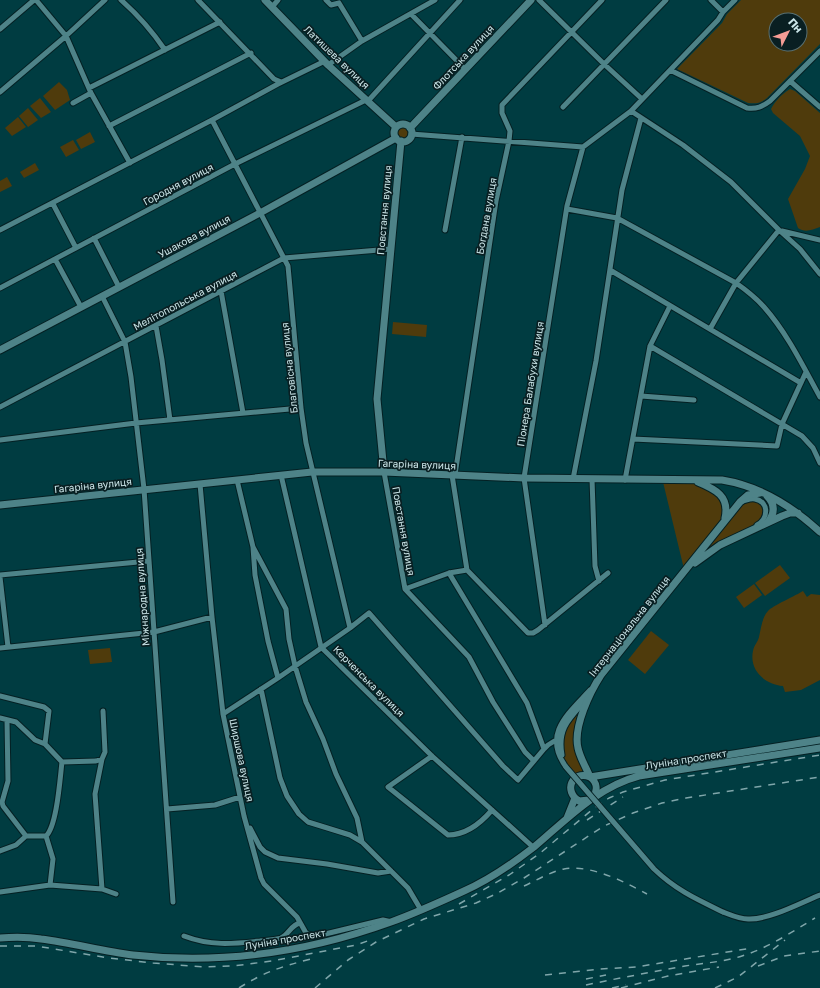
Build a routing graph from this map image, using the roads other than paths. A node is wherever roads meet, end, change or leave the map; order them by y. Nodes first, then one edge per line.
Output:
1 (35, 0) edge
2 (105, 0) edge
3 (121, 0) edge
4 (198, 0) edge
5 (265, 0) edge
6 (278, 0) edge
7 (326, 0) edge
8 (435, 0) edge
9 (460, 0) edge
10 (531, 0) edge
11 (539, 0) edge
12 (602, 0) edge
13 (666, 0) edge
14 (711, 0) edge
15 (735, 0) edge
16 (341, 1) edge
17 (272, 7) junction
18 (723, 12) junction
19 (411, 14) junction
20 (220, 22) junction
21 (0, 29) edge
22 (571, 32) junction
23 (430, 33) junction
24 (66, 36) junction
25 (362, 41) junction
26 (165, 50) junction
27 (820, 50) edge
28 (251, 53) junction
29 (326, 63) junction
30 (604, 64) junction
31 (465, 69) junction
32 (670, 70) junction
33 (274, 79) junction
34 (790, 81) junction
35 (281, 82) junction
36 (274, 86) junction
37 (90, 90) junction
38 (0, 92) edge
39 (642, 99) junction
40 (367, 101) junction
41 (73, 103) dead end
42 (563, 107) dead end
43 (820, 107) edge
44 (631, 111) junction
45 (641, 118) junction
46 (212, 120) junction
47 (109, 126) junction
48 (396, 128) junction
49 (411, 131) junction
50 (462, 138) junction
51 (398, 140) junction
52 (509, 141) junction
53 (583, 147) junction
54 (130, 163) junction
55 (235, 164) junction
56 (53, 204) junction
57 (567, 209) junction
58 (260, 213) junction
59 (618, 218) junction
60 (0, 230) edge
61 (445, 230) dead end
62 (779, 230) junction
63 (94, 238) junction
64 (820, 240) edge
65 (76, 248) junction
66 (391, 249) junction
67 (284, 258) junction
68 (56, 259) junction
69 (610, 270) junction
70 (820, 274) edge
71 (736, 283) junction
72 (119, 287) junction
73 (0, 288) edge
74 (221, 292) junction
75 (102, 296) junction
76 (670, 306) junction
77 (81, 307) junction
78 (156, 326) junction
79 (710, 329) junction
80 (125, 342) junction
81 (650, 346) junction
82 (0, 350) edge
83 (806, 372) junction
84 (801, 383) junction
85 (641, 396) junction
86 (820, 397) edge
87 (694, 400) dead end
88 (0, 407) edge
89 (301, 408) junction
90 (243, 413) junction
91 (170, 420) junction
92 (136, 423) junction
93 (782, 424) junction
94 (633, 439) junction
95 (0, 440) edge
96 (820, 463) edge
97 (312, 472) junction
98 (384, 472) junction
99 (281, 475) junction
100 (454, 475) junction
101 (524, 478) junction
102 (573, 479) junction
103 (238, 480) junction
104 (592, 480) junction
105 (625, 480) junction
106 (694, 480) junction
107 (200, 484) junction
108 (144, 490) junction
109 (764, 493) junction
110 (740, 502) junction
111 (0, 505) edge
112 (798, 513) junction
113 (724, 519) junction
114 (764, 524) junction
115 (820, 532) edge
116 (740, 536) junction
117 (253, 547) junction
118 (149, 561) junction
119 (467, 570) junction
120 (449, 573) junction
121 (608, 573) dead end
122 (0, 576) edge
123 (680, 578) junction
124 (599, 580) junction
125 (405, 589) junction
126 (212, 617) junction
127 (545, 625) junction
128 (350, 628) junction
129 (154, 632) junction
130 (8, 647) junction
131 (321, 647) junction
132 (0, 648) edge
133 (295, 666) junction
134 (278, 678) junction
135 (594, 687) junction
136 (261, 689) junction
137 (0, 696) edge
138 (588, 698) junction
139 (103, 711) dead end
140 (223, 714) junction
141 (0, 718) edge
142 (7, 720) junction
143 (556, 740) junction
144 (820, 740) edge
145 (46, 744) junction
146 (820, 748) edge
147 (544, 749) junction
148 (432, 756) junction
149 (102, 759) junction
150 (534, 761) junction
151 (62, 762) junction
152 (566, 767) junction
153 (586, 767) junction
154 (581, 775) junction
155 (590, 776) junction
156 (240, 797) junction
157 (575, 798) junction
158 (591, 799) junction
159 (167, 809) junction
160 (492, 810) junction
161 (244, 816) junction
162 (567, 819) junction
163 (26, 836) junction
164 (46, 836) junction
165 (362, 842) junction
166 (533, 847) junction
167 (0, 851) edge
168 (391, 871) junction
169 (50, 885) junction
170 (102, 889) junction
171 (0, 892) edge
172 (116, 894) dead end
173 (820, 895) edge
174 (173, 902) dead end
175 (421, 910) junction
176 (392, 922) junction
177 (300, 924) junction
178 (184, 936) dead end
179 (0, 938) edge

1 - 21 street
1 - 24 street
2 - 24 street
3 - 26 street
4 - 20 street
5 - 17 street, Латишева вулиця
6 - 17 street
7 - 16 street
8 - 19 street
9 - 23 street
10 - 31 street, Флотська вулиця
11 - 22 street
12 - 22 street, Богдана вулиця
13 - 30 street
14 - 18 street
15 - 18 street
16 - 25 street
17 - 29 street, Латишева вулиця
18 - 32 street
19 - 23 street
19 - 25 street
20 - 26 street
20 - 28 street
22 - 30 street
22 - 52 street, Богдана вулиця
23 - 31 street
23 - 40 street
24 - 37 street
24 - 38 street
25 - 29 street
26 - 37 street
27 - 34 street
28 - 33 street
28 - 47 street
29 - 35 street
29 - 40 street, Латишева вулиця
30 - 39 street
30 - 42 street
31 - 49 street, Флотська вулиця
32 - 34 street
32 - 39 street
33 - 35 street
33 - 36 street
34 - 43 street
35 - 36 street
36 - 46 street
37 - 41 street
37 - 47 street
39 - 44 street
40 - 48 street, Латишева вулиця
40 - 55 street, Городня вулиця
44 - 45 street
44 - 53 street
45 - 59 street
45 - 62 street
46 - 54 street
46 - 55 street, Благовісна вулиця
47 - 54 street
48 - 49 street
48 - 51 street
49 - 50 street
49 - 51 street
50 - 52 street
50 - 61 street
51 - 58 street, Ушакова вулиця
51 - 66 street, Повстання вулиця
52 - 53 street
52 - 100 street, Богдана вулиця
53 - 57 street, Піонера Балабухи вулиця
54 - 56 street
55 - 58 street, Благовісна вулиця
55 - 63 street, Городня вулиця
56 - 60 street
56 - 65 street
57 - 59 street
57 - 101 street, Піонера Балабухи вулиця
58 - 67 street, Благовісна вулиця
58 - 72 street, Ушакова вулиця
59 - 69 street
59 - 71 street
62 - 64 street
62 - 70 street
62 - 71 street
63 - 65 street, Городня вулиця
63 - 72 street
65 - 68 street, Городня вулиця
66 - 67 street, Мелітопольська вулиця
66 - 98 street, Повстання вулиця
67 - 74 street, Мелітопольська вулиця
67 - 89 street, Благовісна вулиця
68 - 73 street, Городня вулиця
68 - 77 street
69 - 76 street
69 - 102 street
71 - 79 street
71 - 83 street
72 - 75 street, Ушакова вулиця
74 - 78 street, Мелітопольська вулиця
74 - 90 street
75 - 77 street, Ушакова вулиця
75 - 80 street, Міжнародна вулиця
76 - 79 street
76 - 81 street
77 - 82 street, Ушакова вулиця
78 - 80 street, Мелітопольська вулиця
78 - 91 street
79 - 84 street
80 - 88 street, Мелітопольська вулиця
80 - 92 street, Міжнародна вулиця
81 - 85 street
81 - 93 street
83 - 84 street
83 - 86 street
84 - 93 street
85 - 87 street
85 - 94 street
89 - 90 street
89 - 97 street, Благовісна вулиця
90 - 91 street
91 - 92 street
92 - 95 street
92 - 108 street, Міжнародна вулиця
93 - 94 street
93 - 96 street
94 - 105 street
97 - 98 street, Гагаріна вулиця
97 - 99 street, Гагаріна вулиця
97 - 128 street, Благовісна вулиця
98 - 100 street, Гагаріна вулиця
98 - 125 street, Повстання вулиця
99 - 103 street, Гагаріна вулиця
99 - 131 street, Керченська вулиця
100 - 101 street, Гагаріна вулиця
100 - 119 street, Богдана вулиця
101 - 102 street, Гагаріна вулиця
101 - 127 street, Піонера Балабухи вулиця
102 - 104 street, Гагаріна вулиця
103 - 107 street, Гагаріна вулиця
103 - 117 street
104 - 105 street, Гагаріна вулиця
104 - 124 street
105 - 106 street, Гагаріна вулиця
106 - 109 street, Гагаріна вулиця
106 - 113 street
107 - 108 street, Гагаріна вулиця
107 - 126 street, Ширшова вулиця
108 - 111 street, Гагаріна вулиця
108 - 118 street, Міжнародна вулиця
109 - 110 street
109 - 112 street, Гагаріна вулиця
109 - 114 street
110 - 113 street
110 - 116 street
112 - 114 street
112 - 115 street, Гагаріна вулиця
113 - 123 street
114 - 116 street
116 - 123 street
117 - 133 street
117 - 134 street
118 - 122 street
118 - 129 street, Міжнародна вулиця
119 - 120 street
119 - 127 street
120 - 125 street
120 - 147 street
121 - 124 street
122 - 130 street
123 - 135 street, Інтернаціональна вулиця
124 - 127 street
125 - 150 street, Повстання вулиця
126 - 129 street
126 - 140 street, Ширшова вулиця
128 - 131 street
128 - 150 street
129 - 130 street
129 - 159 street, Міжнародна вулиця
130 - 132 street
131 - 133 street
131 - 148 street, Керченська вулиця
133 - 134 street
133 - 165 street
134 - 136 street
135 - 138 street, Інтернаціональна вулиця
135 - 143 street
136 - 140 street
136 - 165 street
137 - 145 street
138 - 152 street
138 - 153 street, Інтернаціональна вулиця
139 - 149 street
140 - 156 street, Ширшова вулиця
141 - 142 street
142 - 145 street
142 - 163 street
143 - 147 street
143 - 152 street
144 - 155 street, Луніна проспект
145 - 151 street
146 - 158 street, Луніна проспект
147 - 150 street
148 - 160 street, Керченська вулиця
148 - 160 street
149 - 151 street
149 - 170 street
151 - 164 street
152 - 173 street, bridge
153 - 154 street
153 - 155 street, Інтернаціональна вулиця
154 - 155 street
154 - 157 street
155 - 158 street
156 - 159 street
156 - 161 street, Ширшова вулиця
157 - 158 street
157 - 162 street, Луніна проспект
158 - 162 street, Луніна проспект
159 - 174 street, Міжнародна вулиця
160 - 166 street, Керченська вулиця
161 - 168 street
161 - 177 street, Ширшова вулиця
162 - 166 street, Луніна проспект
163 - 164 street
163 - 167 street
164 - 169 street
165 - 168 street
166 - 175 street, Луніна проспект
168 - 175 street
169 - 170 street
169 - 171 street
170 - 172 street
175 - 176 street, Луніна проспект
176 - 177 street, Ширшова вулиця
176 - 179 street, Луніна проспект
177 - 178 street

